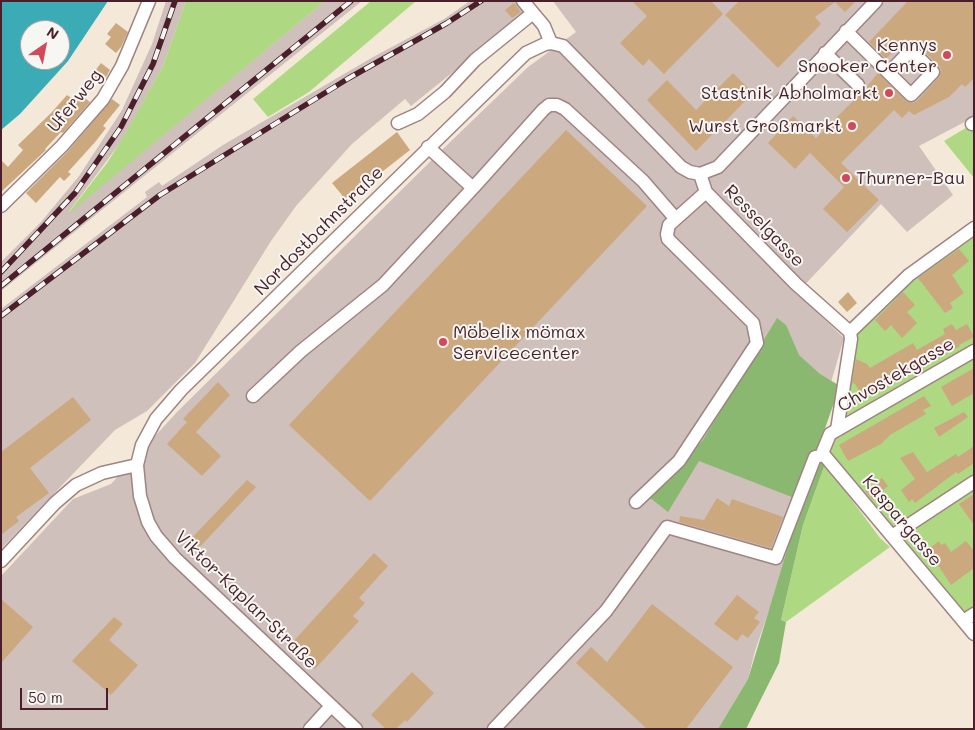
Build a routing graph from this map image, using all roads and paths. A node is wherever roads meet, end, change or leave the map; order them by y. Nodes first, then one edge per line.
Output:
1 (149, 1) edge
2 (523, 1) edge
3 (876, 1) edge
4 (533, 13) junction
5 (846, 31) junction
6 (550, 42) junction
7 (825, 53) junction
8 (889, 73) dead end
9 (858, 85) dead end
10 (398, 122) dead end
11 (428, 147) junction
12 (700, 174) junction
13 (472, 188) junction
14 (706, 192) junction
15 (1, 206) edge
16 (675, 218) junction
17 (974, 228) edge
18 (850, 332) junction
19 (974, 351) edge
20 (253, 396) dead end
21 (837, 430) junction
22 (824, 455) junction
23 (137, 465) junction
24 (137, 480) joint
25 (974, 482) edge
26 (636, 502) dead end
27 (892, 536) junction
28 (1, 561) edge
29 (968, 618) edge
30 (974, 634) edge
31 (331, 706) junction
32 (310, 729) edge
33 (356, 729) edge
34 (494, 729) edge

1 - 15 street, Uferweg
2 - 4 street
3 - 5 street
4 - 6 street
4 - 10 street
5 - 7 street
5 - 8 street
6 - 11 street, Nordostbahnstraße
6 - 12 street
7 - 9 street
7 - 12 street
11 - 13 street
11 - 23 street, Nordostbahnstraße
12 - 14 street, Resselgasse
13 - 16 street
13 - 20 street
14 - 16 street
14 - 18 street, Resselgasse
16 - 26 street
17 - 18 street
18 - 21 street
19 - 21 street, Chvostekgasse
21 - 22 street
22 - 27 street, Kaspargasse
22 - 34 street
23 - 24 street, Nordostbahnstraße
23 - 28 street
24 - 31 street, Viktor-Kaplan-Straße
25 - 27 street
27 - 29 street, Kaspargasse
29 - 30 street, Kaspargasse
31 - 32 street
31 - 33 street, Viktor-Kaplan-Straße

